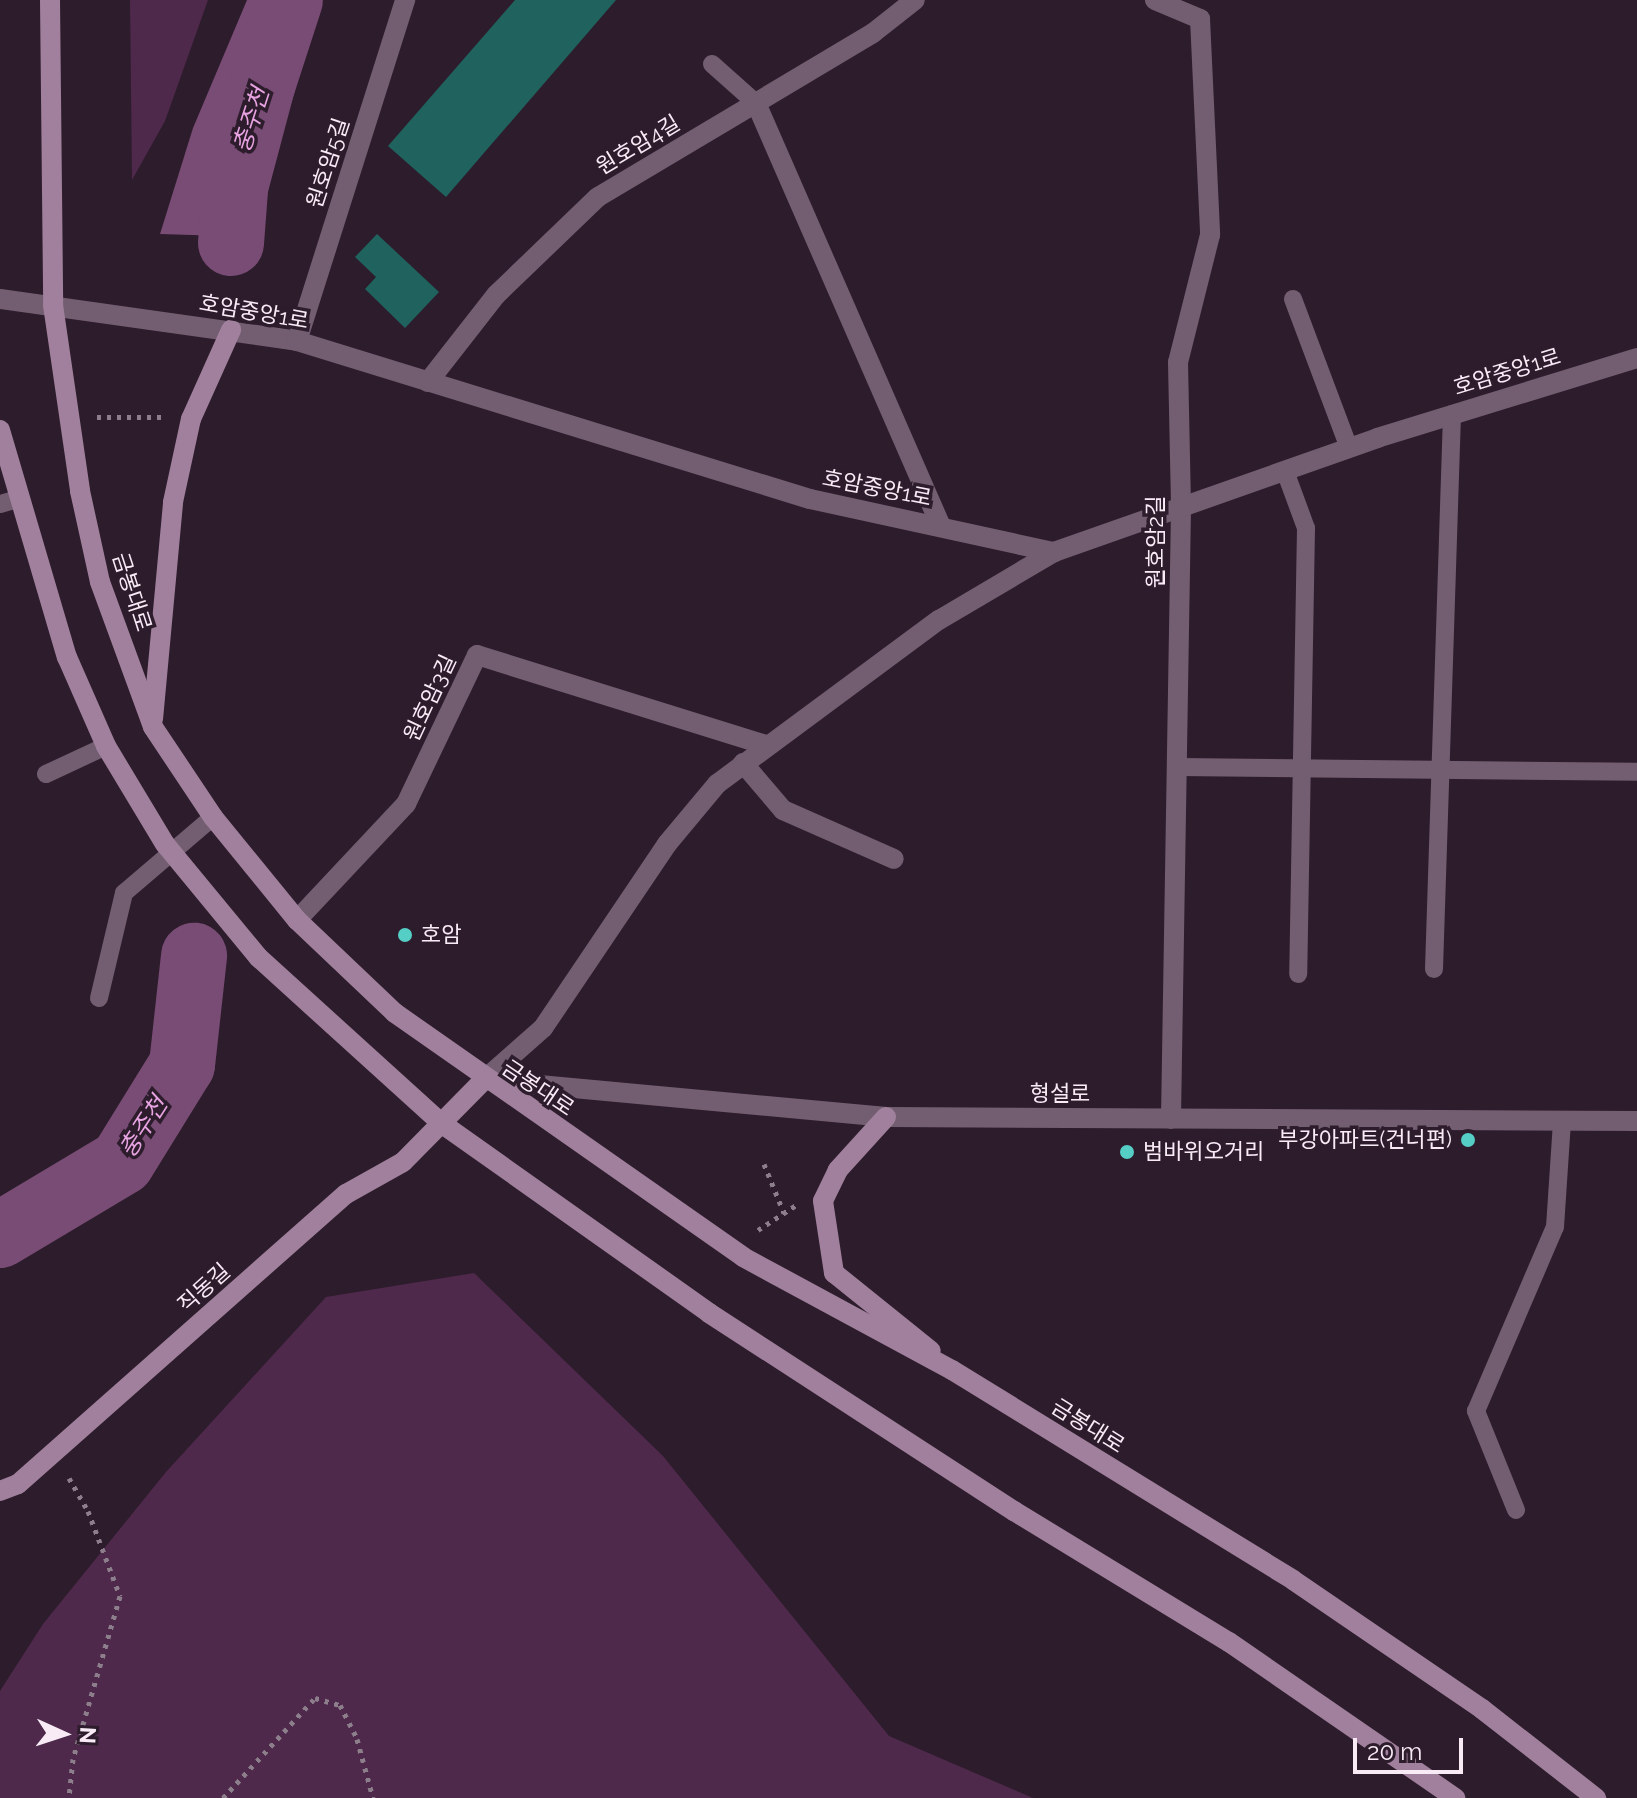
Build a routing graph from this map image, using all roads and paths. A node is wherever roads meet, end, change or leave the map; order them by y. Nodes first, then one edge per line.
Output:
1 (50, 0) edge
2 (405, 0) edge
3 (915, 0) edge
4 (1155, 0) edge
5 (712, 64) dead end
6 (756, 103) junction
7 (0, 299) edge
8 (1293, 299) dead end
9 (53, 305) junction
10 (231, 330) junction
11 (297, 341) junction
12 (1637, 358) edge
13 (428, 382) junction
14 (1452, 414) junction
15 (96, 417) dead end
16 (163, 417) dead end
17 (0, 430) edge
18 (1349, 448) junction
19 (1285, 471) junction
20 (9, 501) edge
21 (1181, 508) junction
22 (940, 525) junction
23 (1054, 552) junction
24 (153, 727) junction
25 (766, 745) junction
26 (106, 746) junction
27 (743, 763) junction
28 (1177, 767) junction
29 (1304, 768) junction
30 (1443, 770) junction
31 (1637, 772) edge
32 (46, 774) dead end
33 (213, 817) junction
34 (894, 859) dead end
35 (297, 920) junction
36 (1434, 969) dead end
37 (1298, 974) dead end
38 (99, 998) dead end
39 (484, 1080) junction
40 (886, 1117) junction
41 (1171, 1119) junction
42 (1562, 1121) junction
43 (1637, 1121) edge
44 (441, 1123) junction
45 (764, 1164) dead end
46 (803, 1200) dead end
47 (784, 1213) junction
48 (758, 1230) dead end
49 (952, 1370) junction
50 (54, 1453) junction
51 (0, 1491) edge
52 (1516, 1510) dead end
53 (69, 1798) edge
54 (223, 1798) edge
55 (373, 1798) edge
56 (1455, 1798) edge
57 (1596, 1798) edge

1 - 9 street, 금봉대로
2 - 11 street, 원호암5길
3 - 6 street, 원호암4길
4 - 21 street, 원호암2길
5 - 6 lane
6 - 13 street, 원호암4길
6 - 22 street
7 - 9 street, 호암중앙1로
8 - 18 lane
9 - 10 street, 호암중앙1로
9 - 24 street, 금봉대로
10 - 11 street, 호암중앙1로
10 - 24 street
11 - 13 street, 호암중앙1로
12 - 14 street, 호암중앙1로
13 - 22 street, 호암중앙1로
14 - 18 street, 호암중앙1로
14 - 30 lane
15 - 16 path
17 - 20 street
18 - 19 street, 호암중앙1로
19 - 21 street, 호암중앙1로
19 - 29 lane
20 - 26 street
21 - 23 street, 호암중앙1로
21 - 28 street, 원호암2길
22 - 23 street, 호암중앙1로
23 - 25 street
24 - 33 street, 금봉대로
25 - 27 street
25 - 35 street, 원호암3길
26 - 32 lane
26 - 44 street, bridge
27 - 34 street
27 - 39 street
28 - 29 lane
28 - 41 street, 원호암2길
29 - 30 lane
29 - 37 lane
30 - 31 lane
30 - 36 lane
33 - 35 street, 금봉대로
33 - 38 lane
35 - 39 street, 금봉대로
39 - 40 street, 형설로
39 - 44 street, 직동길
39 - 49 street, 금봉대로
40 - 41 street, 형설로
40 - 49 street
41 - 42 street, 형설로
42 - 43 street, 형설로
42 - 52 lane
44 - 50 street, 직동길
44 - 56 street
45 - 47 path
46 - 47 path
47 - 48 path
49 - 57 street, 금봉대로
50 - 51 street, 직동길
50 - 53 path
54 - 55 path

